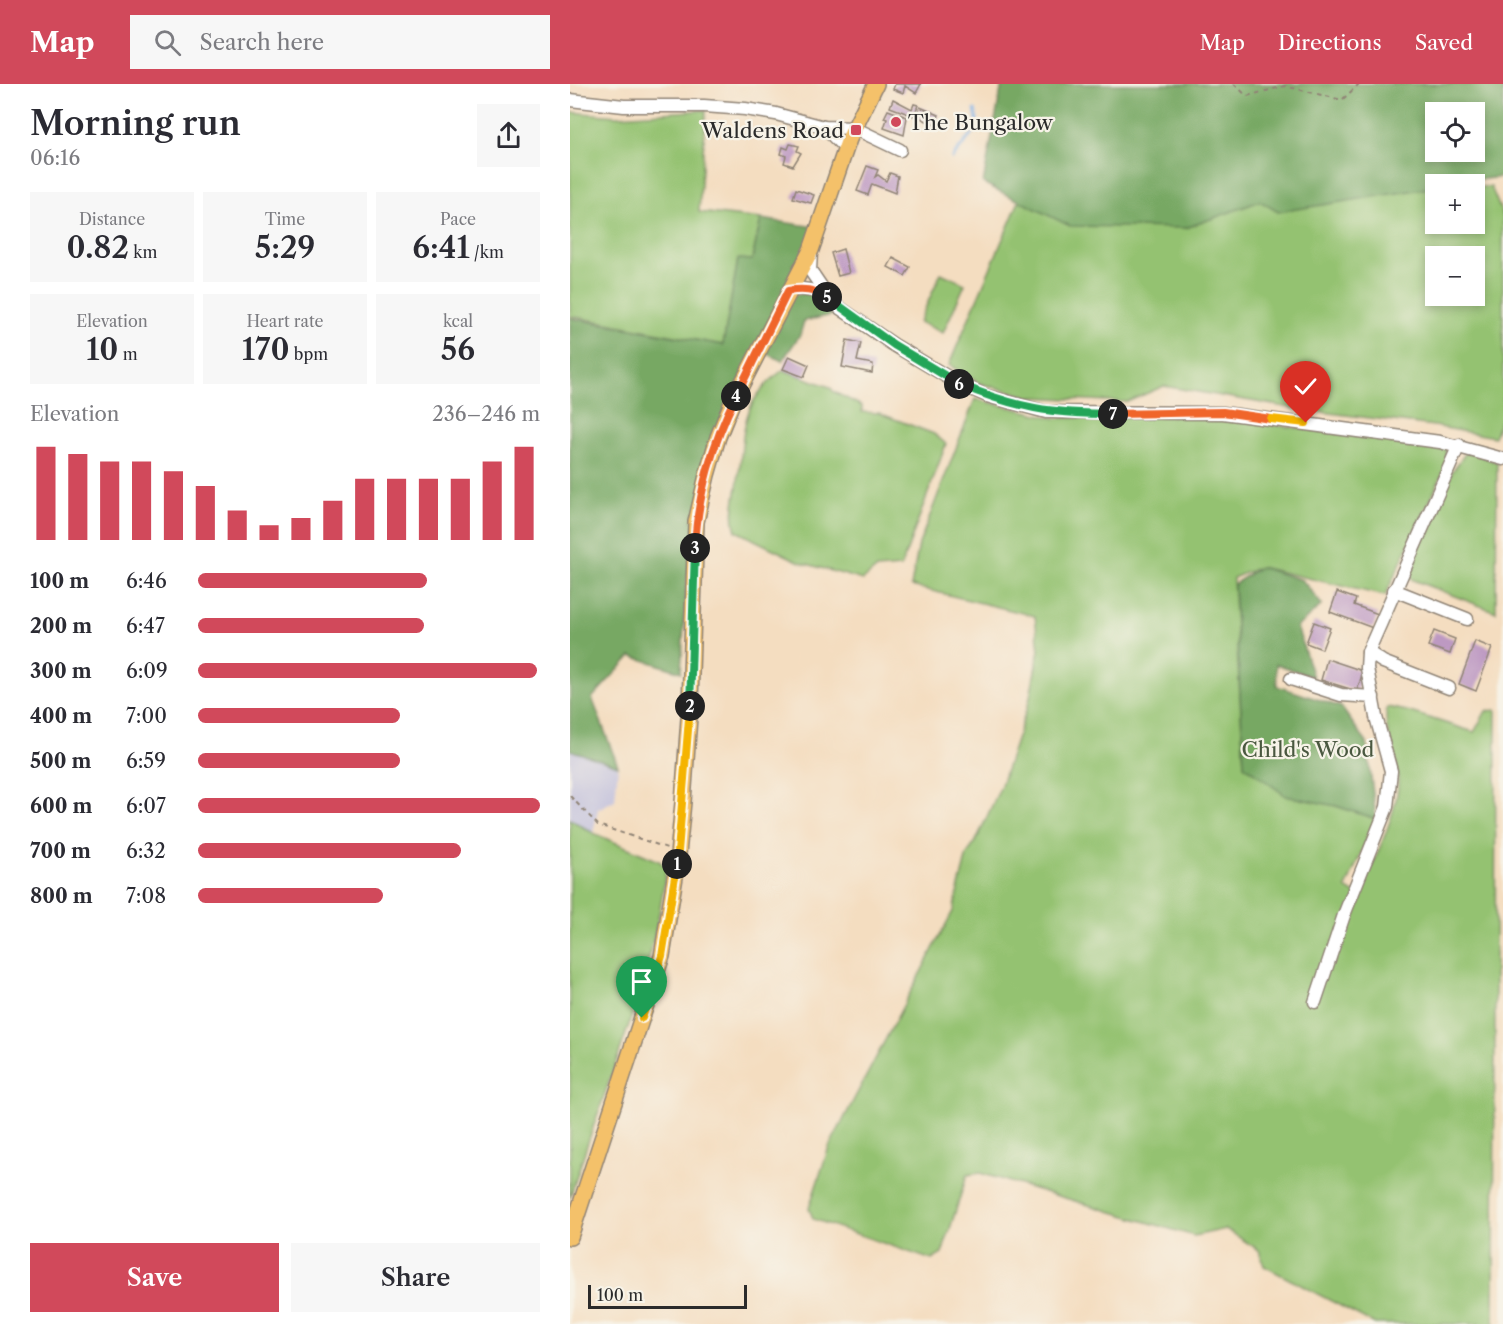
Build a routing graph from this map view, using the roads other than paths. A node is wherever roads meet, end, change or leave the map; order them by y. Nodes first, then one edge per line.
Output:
1 (876, 84) edge
2 (570, 100) edge
3 (824, 127) junction
4 (854, 128) junction
5 (846, 149) junction
6 (900, 150) dead end
7 (811, 250) junction
8 (788, 291) junction
9 (830, 299) junction
10 (1459, 445) junction
11 (1503, 459) edge
12 (1394, 590) junction
13 (1467, 619) dead end
14 (1368, 652) junction
15 (1291, 679) dead end
16 (1449, 688) dead end
17 (1374, 697) junction
18 (1315, 1002) dead end
19 (570, 1237) edge

1 - 4 main road
2 - 3 street
3 - 4 street
3 - 5 street
4 - 5 main road
4 - 6 street
5 - 7 main road
7 - 8 main road
7 - 9 street
8 - 9 street
8 - 19 main road
9 - 10 street
10 - 11 street
10 - 12 street
12 - 13 street
12 - 14 street
14 - 16 street
14 - 17 street
15 - 17 street
17 - 18 street

